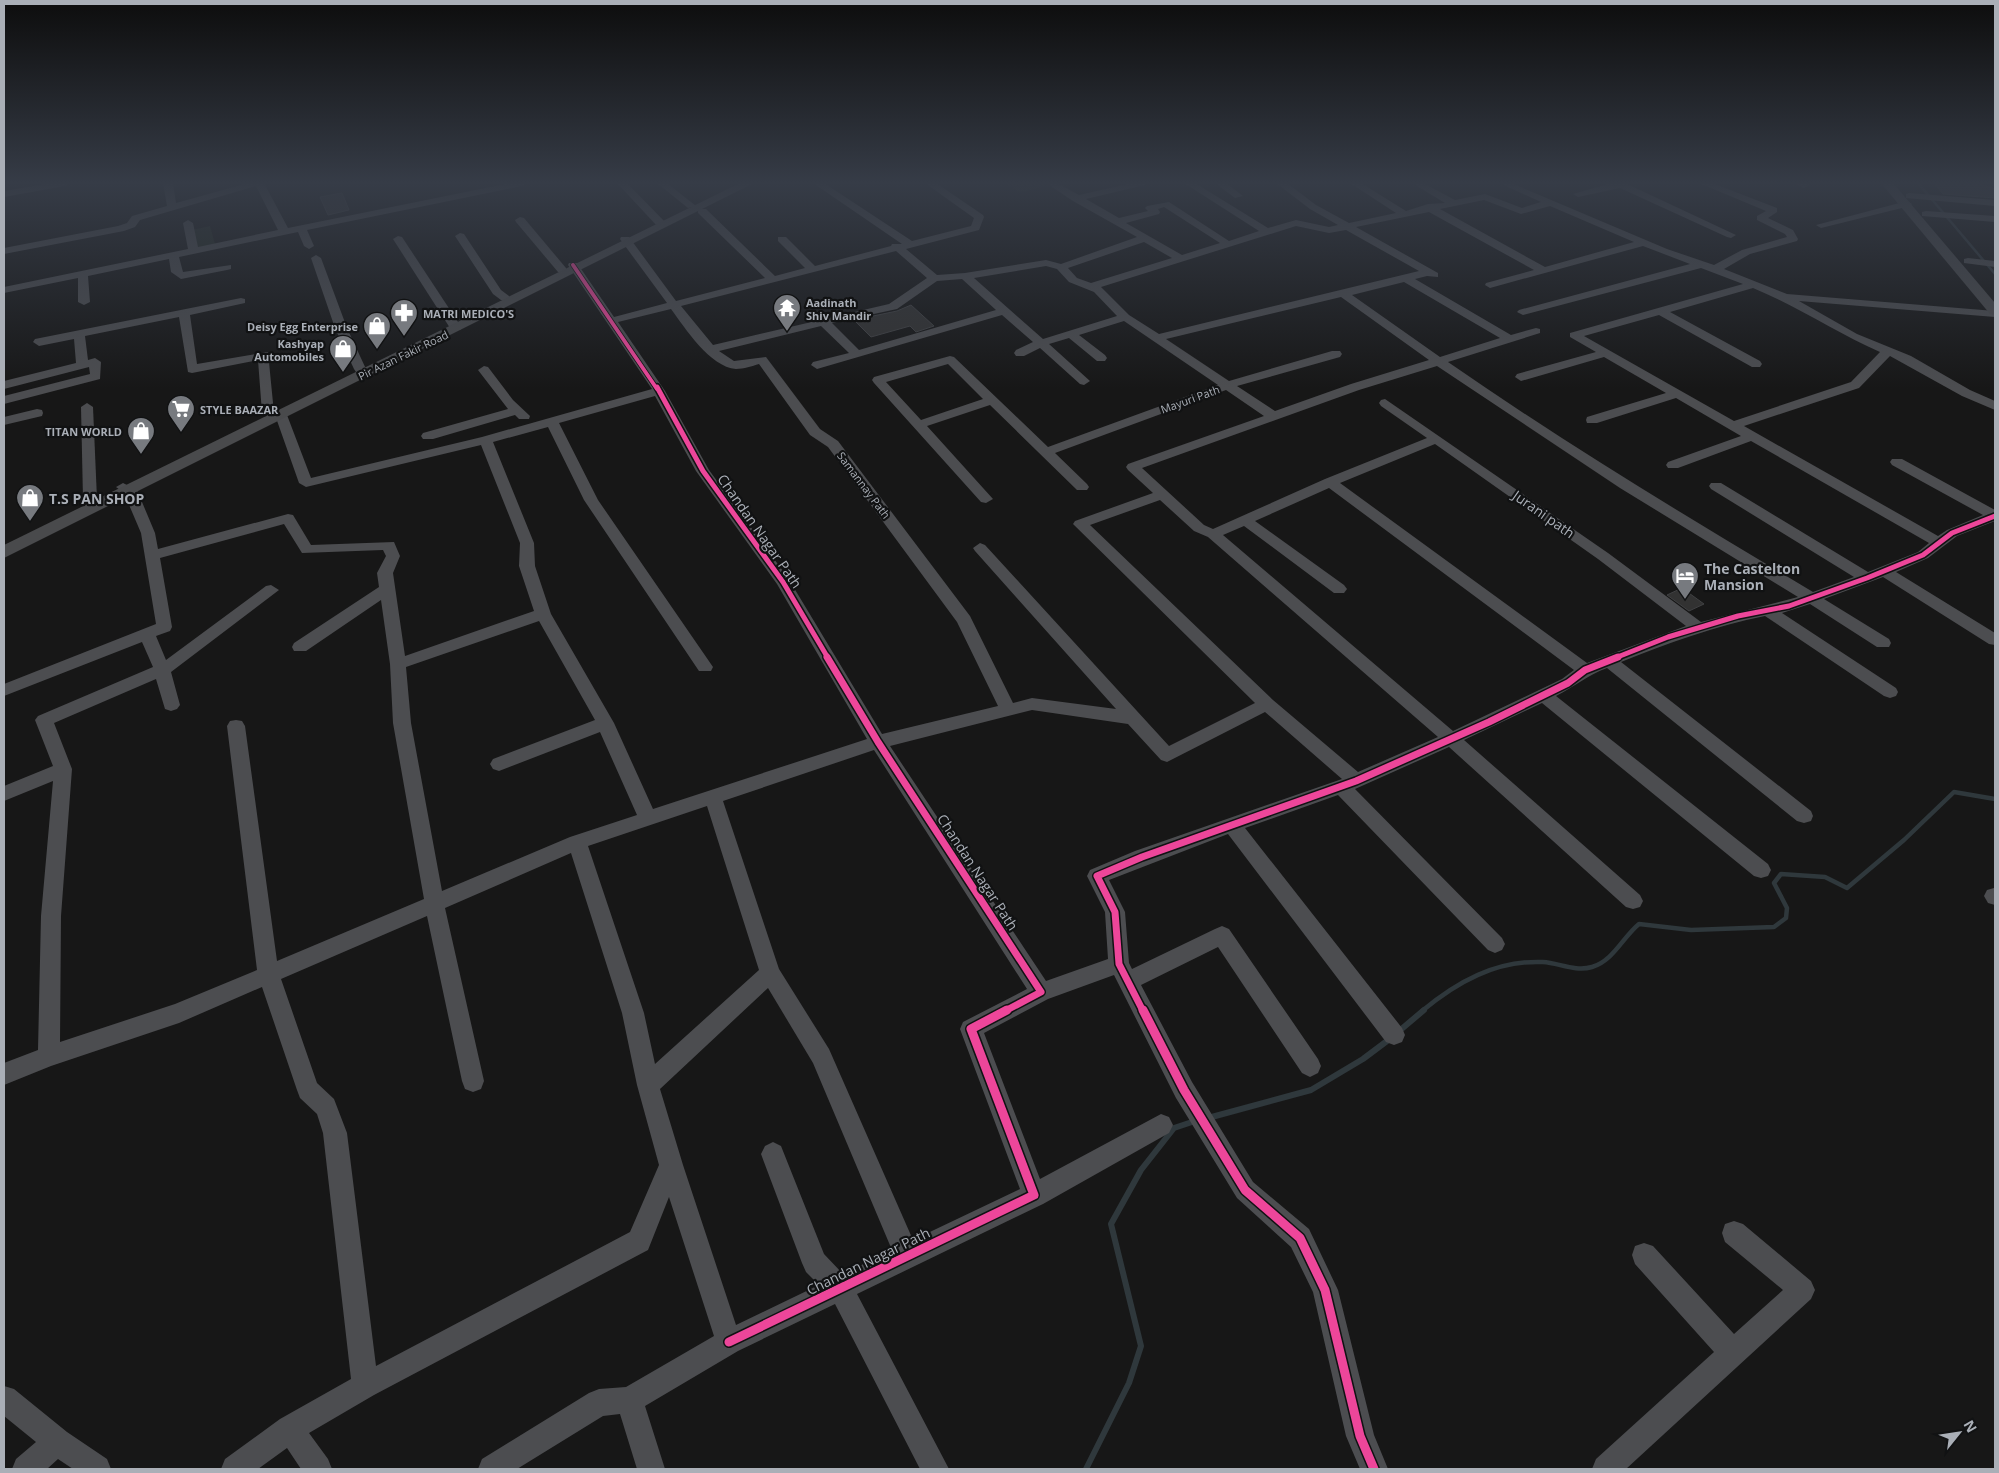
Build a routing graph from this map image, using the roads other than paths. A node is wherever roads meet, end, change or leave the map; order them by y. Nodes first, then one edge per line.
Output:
1 (185, 252) edge
2 (407, 252) edge
3 (470, 252) edge
4 (553, 252) edge
5 (604, 252) edge
6 (635, 252) edge
7 (744, 252) edge
8 (795, 252) edge
9 (875, 252) edge
10 (903, 252) edge
11 (1104, 252) edge
12 (1169, 252) edge
13 (1209, 252) edge
14 (1394, 252) edge
15 (1509, 252) edge
16 (1611, 252) edge
17 (1668, 252) edge
18 (1747, 252) edge
19 (1948, 252) edge
20 (1964, 252) edge
21 (173, 254) junction
22 (316, 258) dead end
23 (1183, 260) junction
24 (1974, 262) junction
25 (1702, 264) junction
26 (1994, 264) edge
27 (1061, 266) junction
28 (227, 267) dead end
29 (570, 268) junction
30 (812, 269) junction
31 (1543, 270) junction
32 (1718, 270) junction
33 (84, 274) junction
34 (965, 276) junction
35 (772, 278) junction
36 (934, 278) junction
37 (1406, 278) junction
38 (1490, 285) dead end
39 (1753, 285) junction
40 (1091, 287) junction
41 (4, 290) edge
42 (1995, 293) edge
43 (1344, 294) junction
44 (1782, 296) junction
45 (505, 298) junction
46 (241, 301) dead end
47 (84, 302) dead end
48 (672, 303) junction
49 (1004, 311) junction
50 (1660, 311) junction
51 (1523, 312) dead end
52 (184, 313) junction
53 (1995, 313) edge
54 (1125, 317) junction
55 (82, 320) dead end
56 (610, 321) junction
57 (824, 322) junction
58 (454, 326) junction
59 (95, 330) junction
60 (1536, 331) dead end
61 (79, 334) junction
62 (1071, 334) junction
63 (1158, 338) junction
64 (1509, 339) junction
65 (39, 342) dead end
66 (1041, 343) junction
67 (712, 349) junction
68 (1888, 351) junction
69 (1020, 353) dead end
70 (1606, 353) junction
71 (857, 354) junction
72 (1336, 354) dead end
73 (1101, 358) dead end
74 (1436, 362) junction
75 (1756, 364) dead end
76 (817, 365) dead end
77 (82, 366) junction
78 (484, 370) dead end
79 (363, 371) junction
80 (1521, 378) dead end
81 (1084, 381) dead end
82 (4, 385) edge
83 (1228, 385) junction
84 (659, 391) junction
85 (1676, 394) junction
86 (4, 400) edge
87 (992, 400) junction
88 (1385, 403) dead end
89 (1995, 406) edge
90 (87, 407) dead end
91 (518, 410) junction
92 (37, 413) dead end
93 (275, 414) junction
94 (1273, 416) junction
95 (1592, 420) dead end
96 (4, 421) edge
97 (552, 422) junction
98 (918, 425) junction
99 (1732, 426) junction
100 (535, 427) junction
101 (428, 436) dead end
102 (1751, 437) junction
103 (1437, 439) junction
104 (486, 440) junction
105 (1046, 452) junction
106 (1897, 462) dead end
107 (1674, 465) dead end
108 (1330, 482) junction
109 (1716, 486) dead end
110 (126, 488) junction
111 (1082, 488) dead end
112 (1156, 497) dead end
113 (90, 499) dead end
114 (986, 499) dead end
115 (1995, 516) edge
116 (1244, 519) junction
117 (1213, 534) junction
118 (1939, 543) junction
119 (4, 545) edge
120 (980, 548) dead end
121 (4, 552) edge
122 (151, 556) junction
123 (1876, 574) junction
124 (387, 589) junction
125 (1339, 589) dead end
126 (271, 590) dead end
127 (1812, 597) junction
128 (1767, 610) junction
129 (543, 614) junction
130 (1699, 628) junction
131 (147, 634) junction
132 (1995, 640) edge
133 (1883, 643) dead end
134 (300, 647) dead end
135 (1609, 661) junction
136 (398, 664) junction
137 (705, 667) dead end
138 (162, 669) junction
139 (1585, 670) junction
140 (4, 690) edge
141 (1890, 692) dead end
142 (1543, 695) junction
143 (1267, 704) junction
144 (171, 705) dead end
145 (1008, 710) junction
146 (1134, 718) junction
147 (604, 723) junction
148 (236, 726) dead end
149 (1452, 740) junction
150 (878, 742) junction
151 (499, 764) dead end
152 (63, 769) junction
153 (1349, 784) junction
154 (4, 794) edge
155 (713, 797) junction
156 (1804, 816) dead end
157 (648, 819) junction
158 (1232, 825) junction
159 (577, 842) junction
160 (1761, 870) dead end
161 (1633, 901) dead end
162 (434, 902) junction
163 (1495, 944) dead end
164 (268, 973) junction
165 (770, 973) junction
166 (1123, 973) junction
167 (1041, 992) junction
168 (1394, 1035) dead end
169 (49, 1056) junction
170 (1310, 1066) dead end
171 (4, 1074) edge
172 (473, 1081) dead end
173 (648, 1085) junction
174 (1161, 1126) dead end
175 (772, 1154) dead end
176 (671, 1165) junction
177 (1034, 1195) junction
178 (1734, 1233) dead end
179 (907, 1256) junction
180 (1644, 1256) dead end
181 (840, 1288) junction
182 (729, 1342) junction
183 (1733, 1353) junction
184 (365, 1386) junction
185 (4, 1399) edge
186 (629, 1400) junction
187 (290, 1429) junction
188 (57, 1442) junction
189 (26, 1469) edge
190 (97, 1469) edge
191 (235, 1469) edge
192 (318, 1469) edge
193 (492, 1469) edge
194 (651, 1469) edge
195 (935, 1469) edge
196 (1374, 1469) edge
197 (1606, 1469) edge

1 - 21 street
2 - 58 street
3 - 45 street
4 - 29 street, Chandan Nagar Path
5 - 29 main road, Pir Azan Fakir Road
6 - 48 street, Samannay Path
7 - 35 street
8 - 30 street
9 - 30 street
10 - 36 street
11 - 27 street
12 - 23 street
13 - 23 street
14 - 37 street
15 - 31 street
16 - 31 street
17 - 25 street
18 - 32 street
19 - 53 main road
20 - 24 main road
21 - 28 street
21 - 33 street
22 - 79 street
23 - 40 street
24 - 26 street
24 - 42 main road
25 - 32 street
25 - 51 street
27 - 34 street
27 - 40 street
29 - 45 main road, Pir Azan Fakir Road
29 - 56 street, Chandan Nagar Path
29 - 58 main road, Pir Azan Fakir Road
30 - 35 street
31 - 38 street
32 - 39 street
33 - 41 street
33 - 47 street
34 - 36 street
34 - 49 street
35 - 48 street
36 - 57 street
37 - 43 street
37 - 64 street
39 - 44 street
39 - 50 street
40 - 54 street
43 - 63 street
43 - 74 street
44 - 53 street
44 - 68 street
45 - 58 main road, Pir Azan Fakir Road
46 - 52 street
48 - 56 street
48 - 67 street, Samannay Path
49 - 66 street
49 - 71 street
50 - 70 street
50 - 75 street
52 - 59 street
52 - 93 street
54 - 62 street
54 - 63 street
55 - 59 street
56 - 84 street, Chandan Nagar Path
57 - 67 street
57 - 71 street
58 - 79 main road, Pir Azan Fakir Road
59 - 61 street
60 - 64 street
61 - 65 street
61 - 77 street
62 - 66 street
62 - 73 street
63 - 83 street
64 - 74 street
66 - 69 street
66 - 81 street
67 - 145 street, Samannay Path
68 - 89 street
68 - 99 street
70 - 80 street
70 - 85 street
71 - 76 street
72 - 83 street, Mayuri Path
74 - 94 street
74 - 127 street
77 - 82 street
77 - 86 street
78 - 91 street
79 - 93 main road, Pir Azan Fakir Road
83 - 94 street
83 - 105 street, Mayuri Path
84 - 97 street
84 - 150 street, Chandan Nagar Path
85 - 95 street
85 - 99 street
87 - 98 street
87 - 98 street
87 - 105 street
88 - 103 street, Jurani path
90 - 113 street
91 - 100 street
91 - 101 street
92 - 96 street
93 - 104 street
93 - 110 main road, Pir Azan Fakir Road
94 - 117 street
97 - 100 street
97 - 137 street
98 - 114 street
99 - 102 street
100 - 104 street
102 - 107 street
102 - 118 street
103 - 108 street
103 - 130 street, Jurani path
104 - 129 street
105 - 111 street
106 - 115 street
108 - 116 street
108 - 139 street
109 - 123 street
110 - 119 main road, Pir Azan Fakir Road
110 - 121 main road, Pir Azan Fakir Road
110 - 122 street
112 - 143 street
115 - 118 street
116 - 117 street
116 - 125 street
117 - 149 street
118 - 123 street
120 - 146 street
122 - 124 street
122 - 131 street
123 - 127 street
123 - 132 street
124 - 134 street
124 - 136 street
126 - 138 street
127 - 128 street
127 - 133 street
128 - 130 street
128 - 141 street
129 - 136 street
129 - 147 street
130 - 135 street
131 - 138 street
131 - 140 street
135 - 139 street
135 - 156 street
136 - 162 street
138 - 144 street
138 - 152 street
139 - 142 street
142 - 149 street
142 - 160 street
143 - 146 street
143 - 153 street
145 - 146 street
145 - 150 street
147 - 151 street
147 - 157 street
148 - 164 street
149 - 153 street
149 - 161 street
150 - 155 street
150 - 167 street, Chandan Nagar Path
152 - 154 street
152 - 169 street
153 - 158 street
153 - 163 street
155 - 157 street
155 - 165 street
157 - 159 street
158 - 166 street
158 - 168 street
159 - 162 street
159 - 173 street
162 - 164 street
162 - 172 street
164 - 169 street
164 - 184 street
165 - 173 street
165 - 179 street
166 - 167 street
166 - 170 street
166 - 196 street
167 - 177 street
169 - 171 street
173 - 176 street
174 - 177 street, Chandan Nagar Path
175 - 181 street
176 - 182 street
176 - 184 street
177 - 179 street, Chandan Nagar Path
178 - 183 street
179 - 181 street, Chandan Nagar Path
180 - 183 street
181 - 182 street, Chandan Nagar Path
181 - 195 street
182 - 186 street, Chandan Nagar Path
183 - 197 street
184 - 187 street
185 - 188 street
186 - 193 street
186 - 194 street
187 - 191 street
187 - 192 street
188 - 189 street
188 - 190 street

